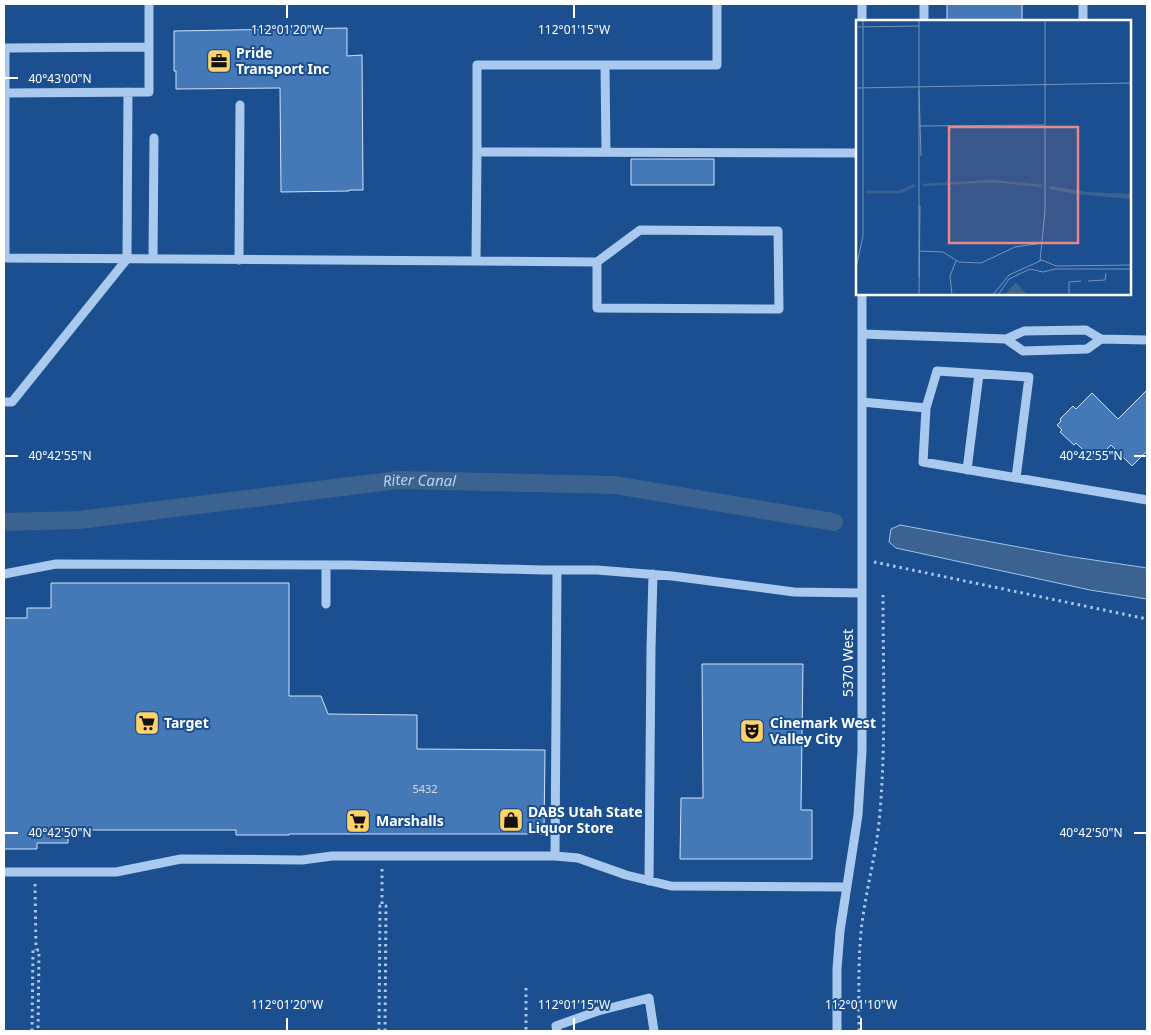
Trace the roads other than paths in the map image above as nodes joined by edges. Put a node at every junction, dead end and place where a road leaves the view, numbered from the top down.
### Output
1 (150, 4) edge
2 (717, 4) edge
3 (862, 4) edge
4 (924, 4) edge
5 (1084, 4) edge
6 (862, 20) edge
7 (924, 20) edge
8 (1083, 20) edge
9 (150, 47) junction
10 (605, 65) junction
11 (128, 92) junction
12 (4, 93) edge
13 (240, 105) dead end
14 (154, 138) dead end
15 (477, 152) junction
16 (606, 152) junction
17 (856, 153) edge
18 (4, 258) edge
19 (127, 259) junction
20 (153, 259) junction
21 (239, 260) junction
22 (476, 261) junction
23 (597, 262) junction
24 (862, 295) edge
25 (862, 334) junction
26 (1006, 339) junction
27 (1101, 339) junction
28 (1147, 340) edge
29 (980, 374) junction
30 (4, 402) edge
31 (862, 402) junction
32 (926, 408) junction
33 (968, 470) junction
34 (1016, 478) junction
35 (1147, 500) edge
36 (326, 565) junction
37 (557, 570) junction
38 (4, 574) edge
39 (654, 574) junction
40 (862, 593) junction
41 (326, 604) dead end
42 (556, 856) junction
43 (4, 872) edge
44 (649, 881) junction
45 (846, 887) junction
46 (557, 1031) edge
47 (654, 1031) edge
48 (837, 1031) edge

1 - 9 street
2 - 10 street
3 - 6 street
4 - 7 street
5 - 8 street
9 - 11 street
9 - 12 street
10 - 15 street
10 - 16 street
11 - 12 street
11 - 19 street
12 - 18 street
13 - 21 street
14 - 20 street
15 - 16 street
15 - 22 street
16 - 17 street
18 - 19 street
19 - 20 street
19 - 30 street
20 - 21 street
21 - 22 street
22 - 23 street
23 - 23 street
24 - 25 street, 5370 West
25 - 26 street
25 - 31 street, 5370 West
26 - 27 street
26 - 27 street
27 - 28 street
29 - 32 street
29 - 33 street
29 - 34 street
31 - 32 street
31 - 40 street, 5370 West
32 - 33 street
33 - 34 street
34 - 35 street
36 - 37 street
36 - 38 street
36 - 41 street
37 - 39 street
37 - 42 street
39 - 40 street
39 - 44 street
40 - 45 street, 5370 West
42 - 43 street
42 - 44 street
44 - 45 street
45 - 48 street, 5370 West
46 - 47 street

